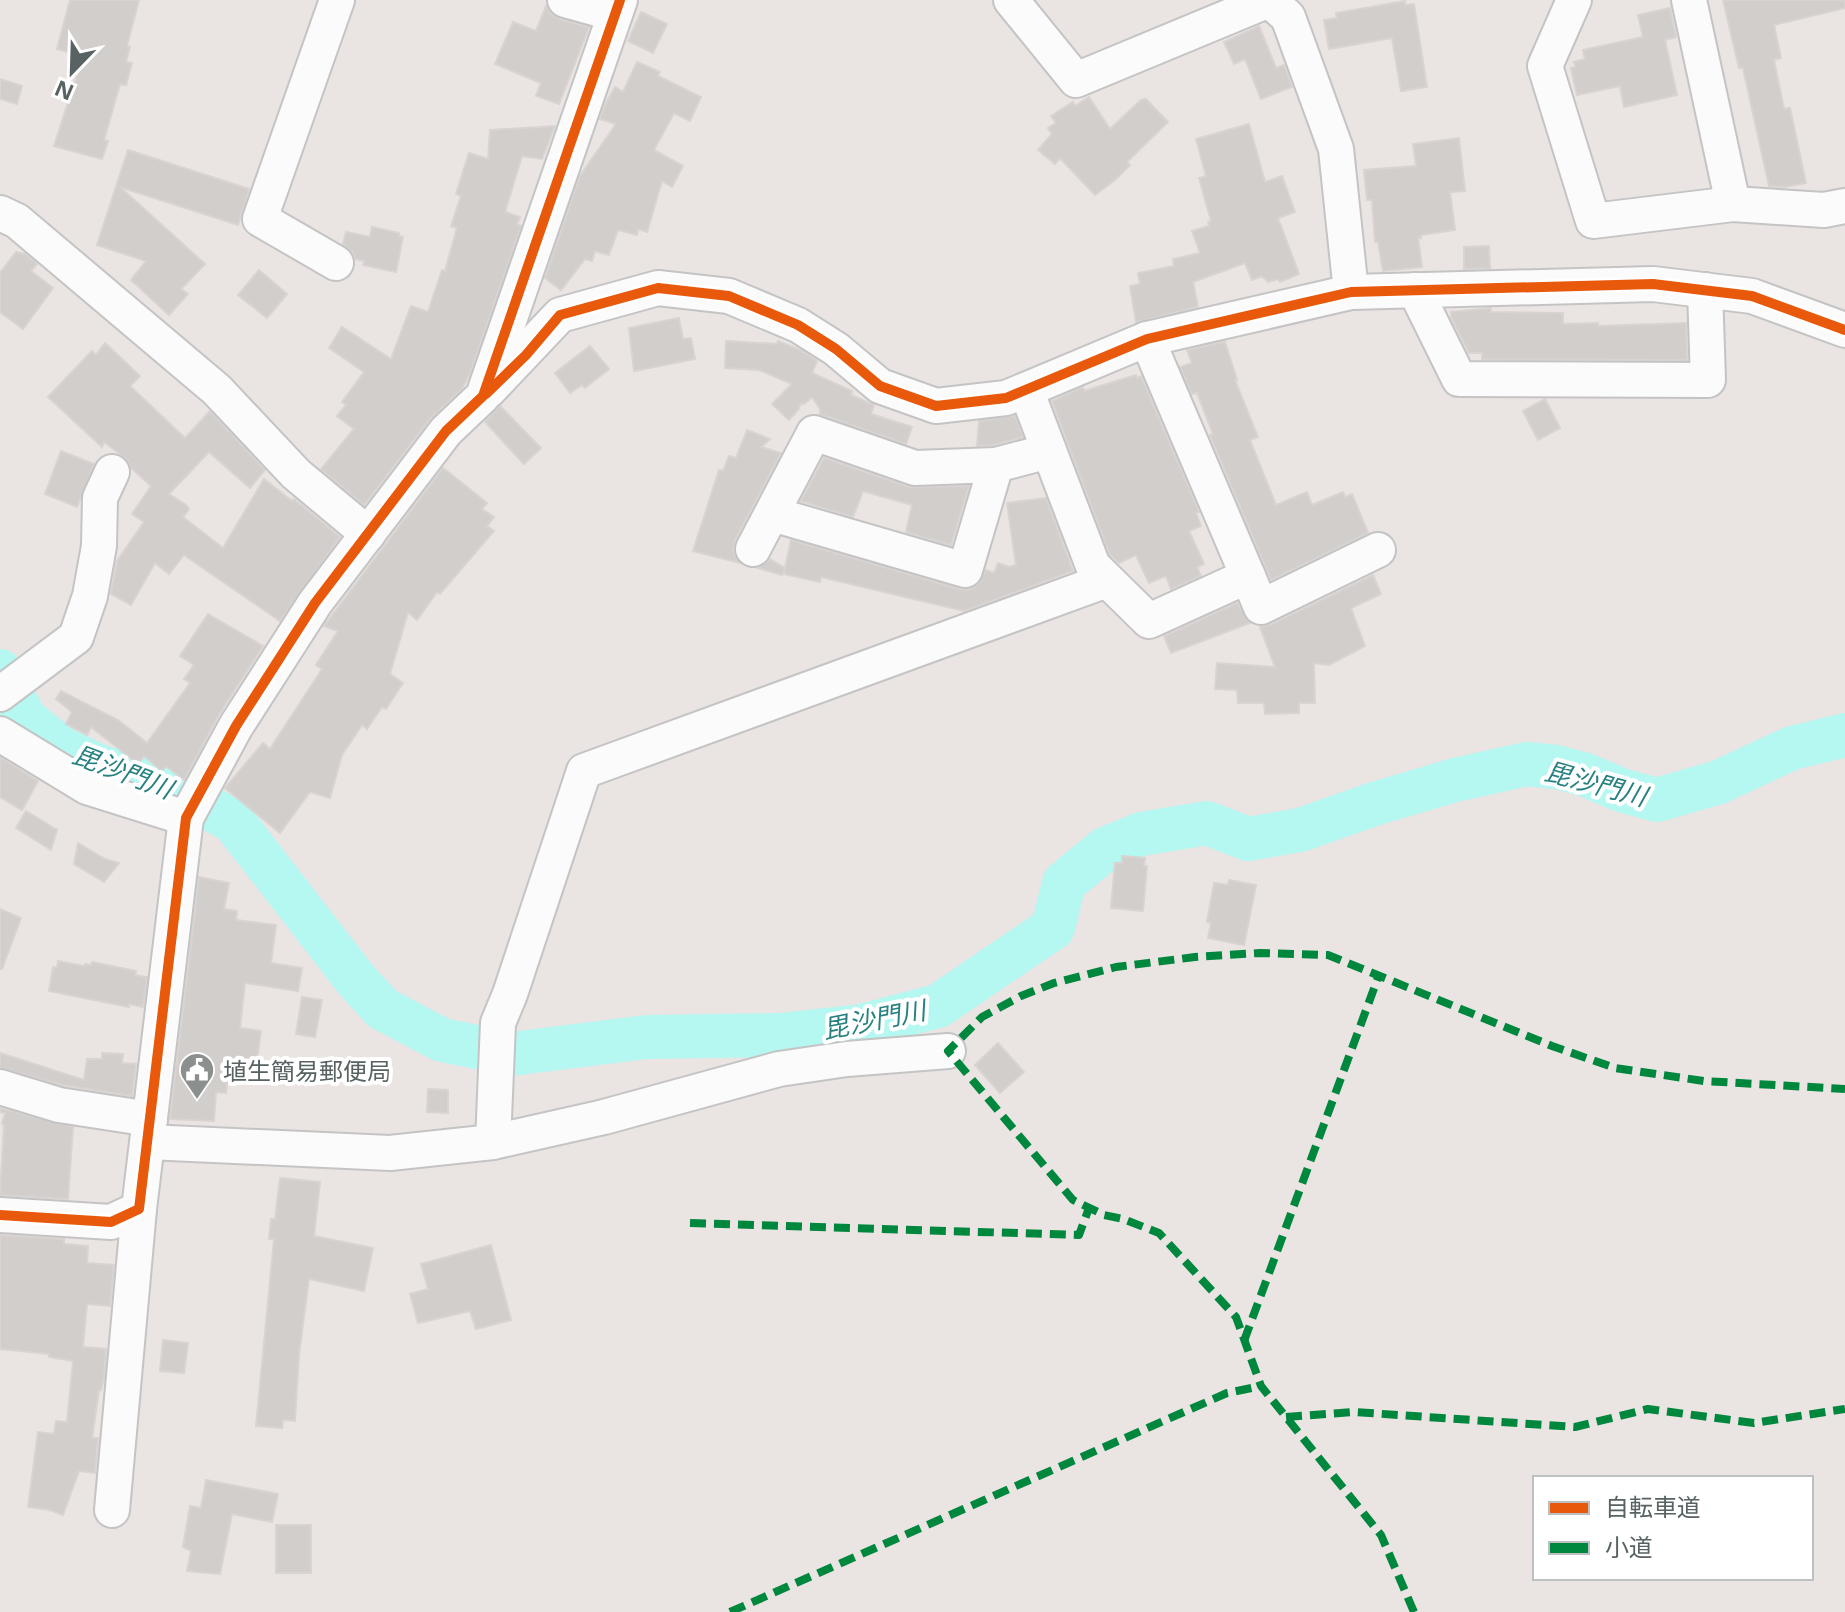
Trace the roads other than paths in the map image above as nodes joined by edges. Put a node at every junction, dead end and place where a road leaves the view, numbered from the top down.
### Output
1 (337, 0) edge
2 (565, 0) edge
3 (1011, 0) edge
4 (1574, 0) edge
5 (1689, 0) edge
6 (617, 7) edge
7 (1733, 204) junction
8 (1845, 206) edge
9 (0, 213) edge
10 (336, 263) dead end
11 (1415, 290) junction
12 (1705, 290) junction
13 (1351, 292) junction
14 (1845, 330) edge
15 (1147, 339) junction
16 (1026, 390) junction
17 (483, 396) junction
18 (1049, 451) junction
19 (996, 465) junction
20 (112, 472) dead end
21 (772, 514) junction
22 (368, 534) junction
23 (753, 549) dead end
24 (1378, 550) dead end
25 (1248, 576) junction
26 (1107, 580) junction
27 (0, 694) edge
28 (0, 734) edge
29 (186, 818) junction
30 (948, 1051) dead end
31 (0, 1087) edge
32 (149, 1131) junction
33 (493, 1142) junction
34 (139, 1209) junction
35 (0, 1215) edge
36 (112, 1510) dead end

1 - 10 street
2 - 6 street
3 - 13 street
4 - 7 street
5 - 7 street
6 - 17 street
7 - 8 street
9 - 22 street
11 - 12 street
11 - 12 street
11 - 13 street
12 - 14 street
13 - 15 street
15 - 16 street
15 - 25 street
16 - 17 street
16 - 18 street
17 - 22 street
18 - 19 street
18 - 26 street
19 - 21 street
19 - 21 street
20 - 27 street
21 - 23 street
22 - 29 street
24 - 25 street
25 - 26 street
26 - 33 street
28 - 29 street
29 - 32 street
30 - 33 street
31 - 32 street
32 - 33 street
32 - 34 street
34 - 35 street
34 - 36 street

